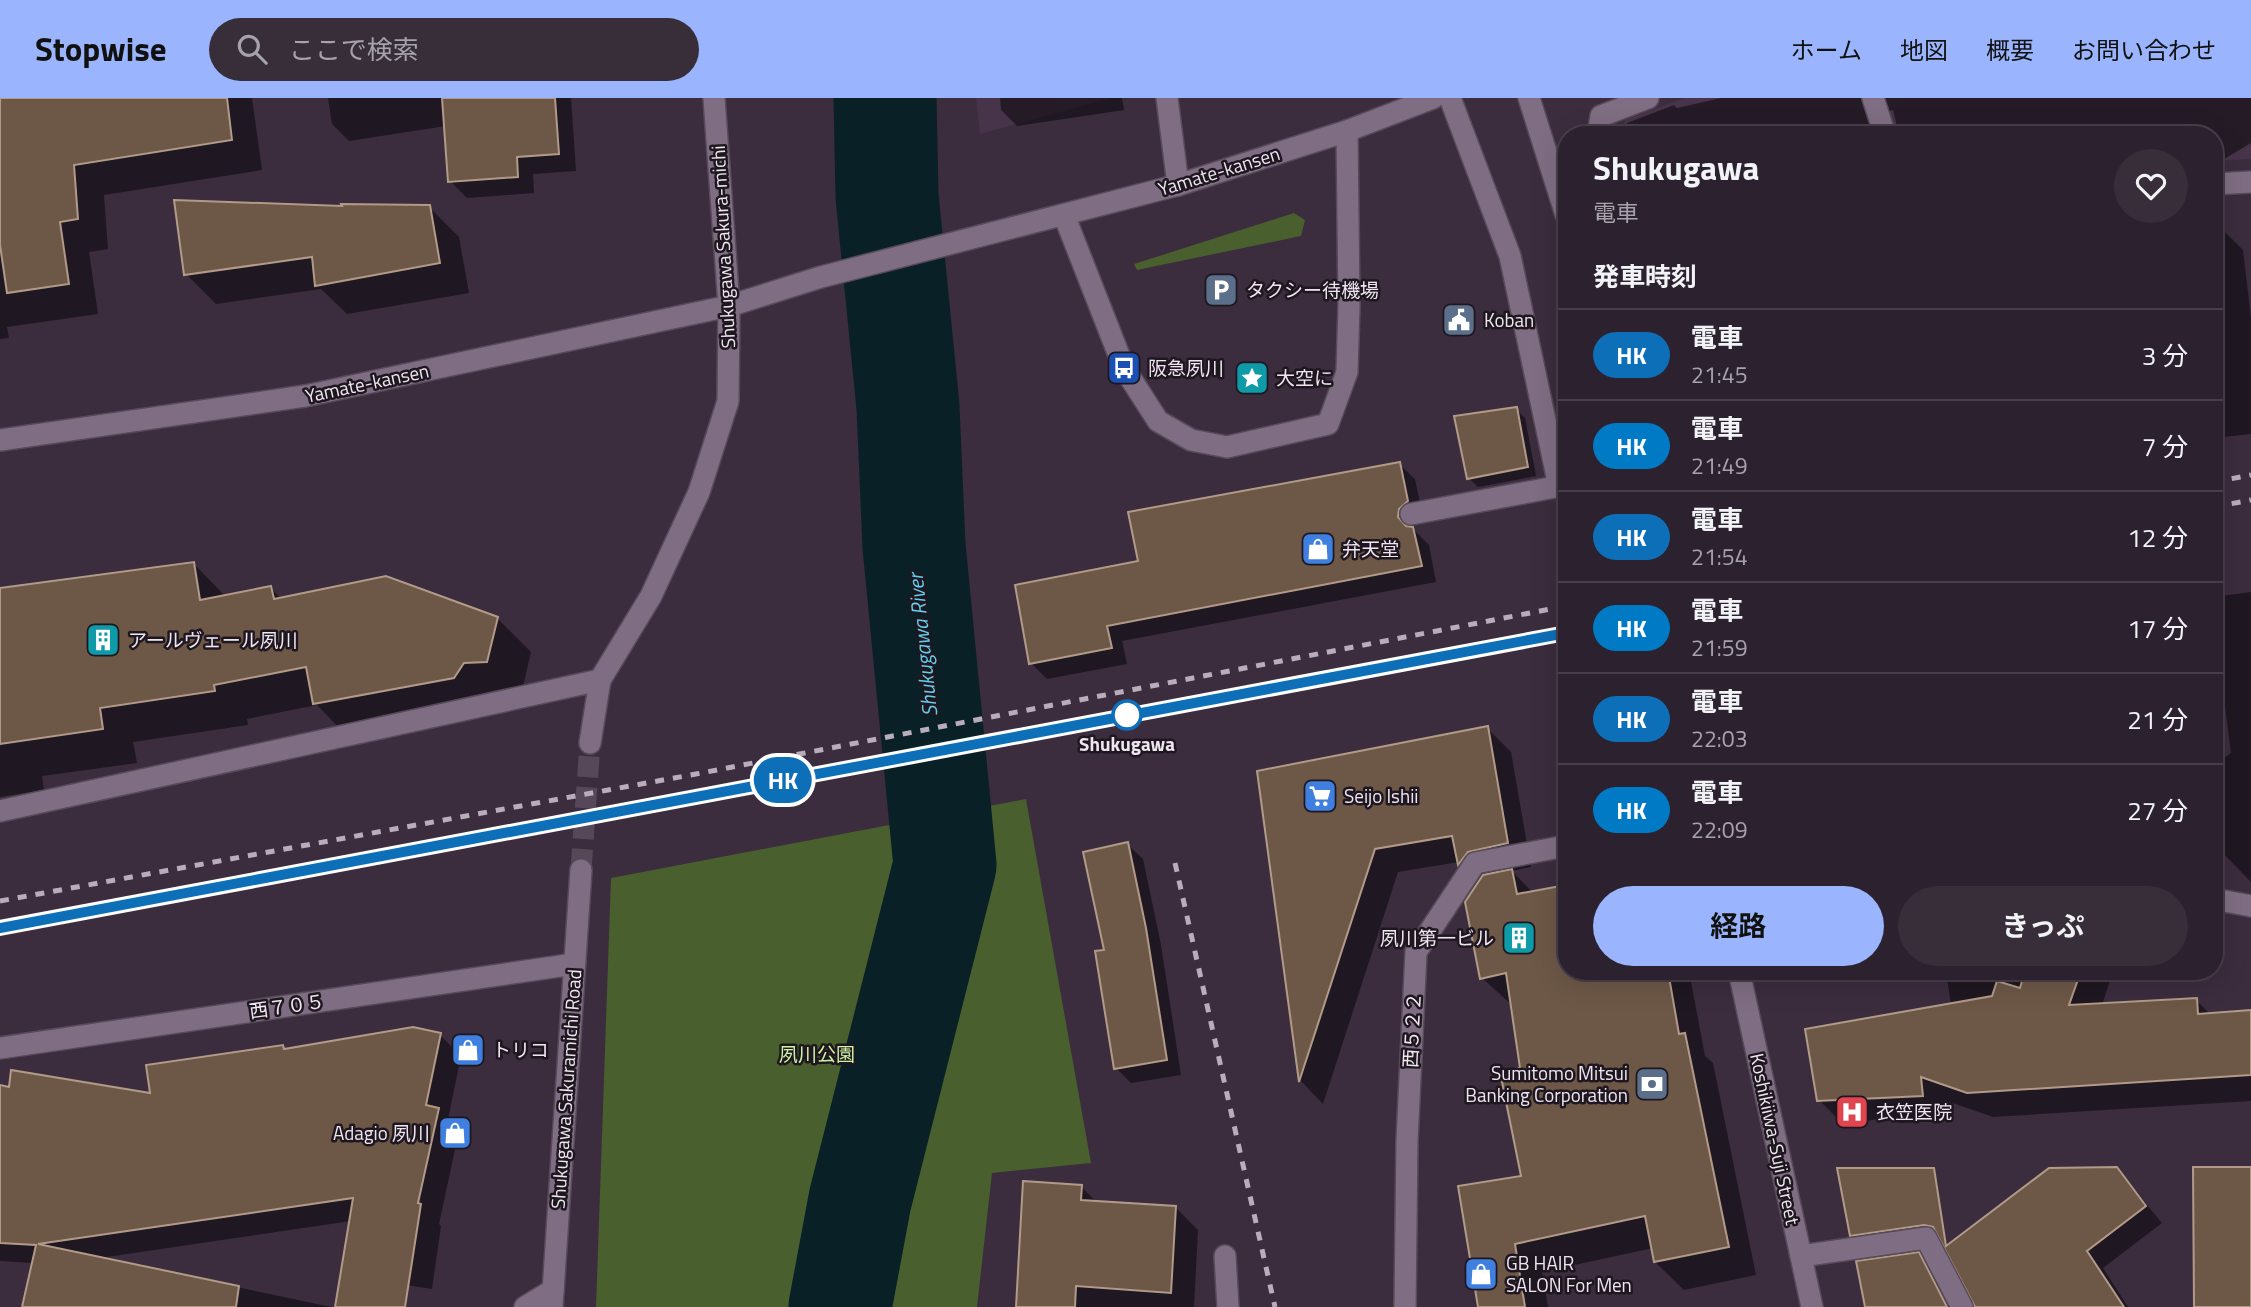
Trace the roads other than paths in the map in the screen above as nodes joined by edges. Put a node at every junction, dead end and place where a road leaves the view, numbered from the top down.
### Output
1 (714, 98) edge
2 (1167, 98) edge
3 (1433, 98) edge
4 (1450, 98) edge
5 (1529, 98) edge
6 (1648, 98) edge
7 (1872, 98) edge
8 (1599, 126) edge
9 (1882, 126) edge
10 (1347, 131) junction
11 (2251, 182) edge
12 (2223, 184) edge
13 (1178, 185) junction
14 (1558, 190) edge
15 (1064, 215) junction
16 (729, 306) junction
17 (0, 440) edge
18 (1558, 467) edge
19 (1558, 486) edge
20 (1411, 514) dead end
21 (600, 680) junction
22 (590, 743) tunnel mouth
23 (0, 811) edge
24 (1558, 847) edge
25 (581, 870) tunnel mouth
26 (2223, 901) edge
27 (2251, 906) edge
28 (574, 964) junction
29 (1741, 980) edge
30 (0, 1048) edge
31 (1225, 1256) dead end
32 (1801, 1256) junction
33 (552, 1299) edge
34 (525, 1307) edge
35 (1228, 1307) edge
36 (1405, 1307) edge
37 (1812, 1307) edge
38 (1962, 1307) edge

1 - 16 street, Shukugawa Sakura-michi
2 - 13 street
3 - 10 street, Yamate-kansen
4 - 18 street
5 - 14 street
6 - 8 street
7 - 9 street
10 - 13 street, Yamate-kansen
10 - 15 street
11 - 12 street
13 - 15 street, Yamate-kansen
15 - 16 street, Yamate-kansen
16 - 17 street, Yamate-kansen
16 - 21 street, Shukugawa Sakura-michi
19 - 20 street
21 - 22 street, Shukugawa Sakura-michi
21 - 23 street
24 - 36 street, 西５２２
25 - 28 street, Shukugawa Sakuramichi Road
26 - 27 street
28 - 30 street, 西７０５
28 - 33 street, Shukugawa Sakuramichi Road
29 - 32 street, Koshikiiwa-Suji Street
31 - 35 street
32 - 37 street, Koshikiiwa-Suji Street
32 - 38 street
33 - 34 street

